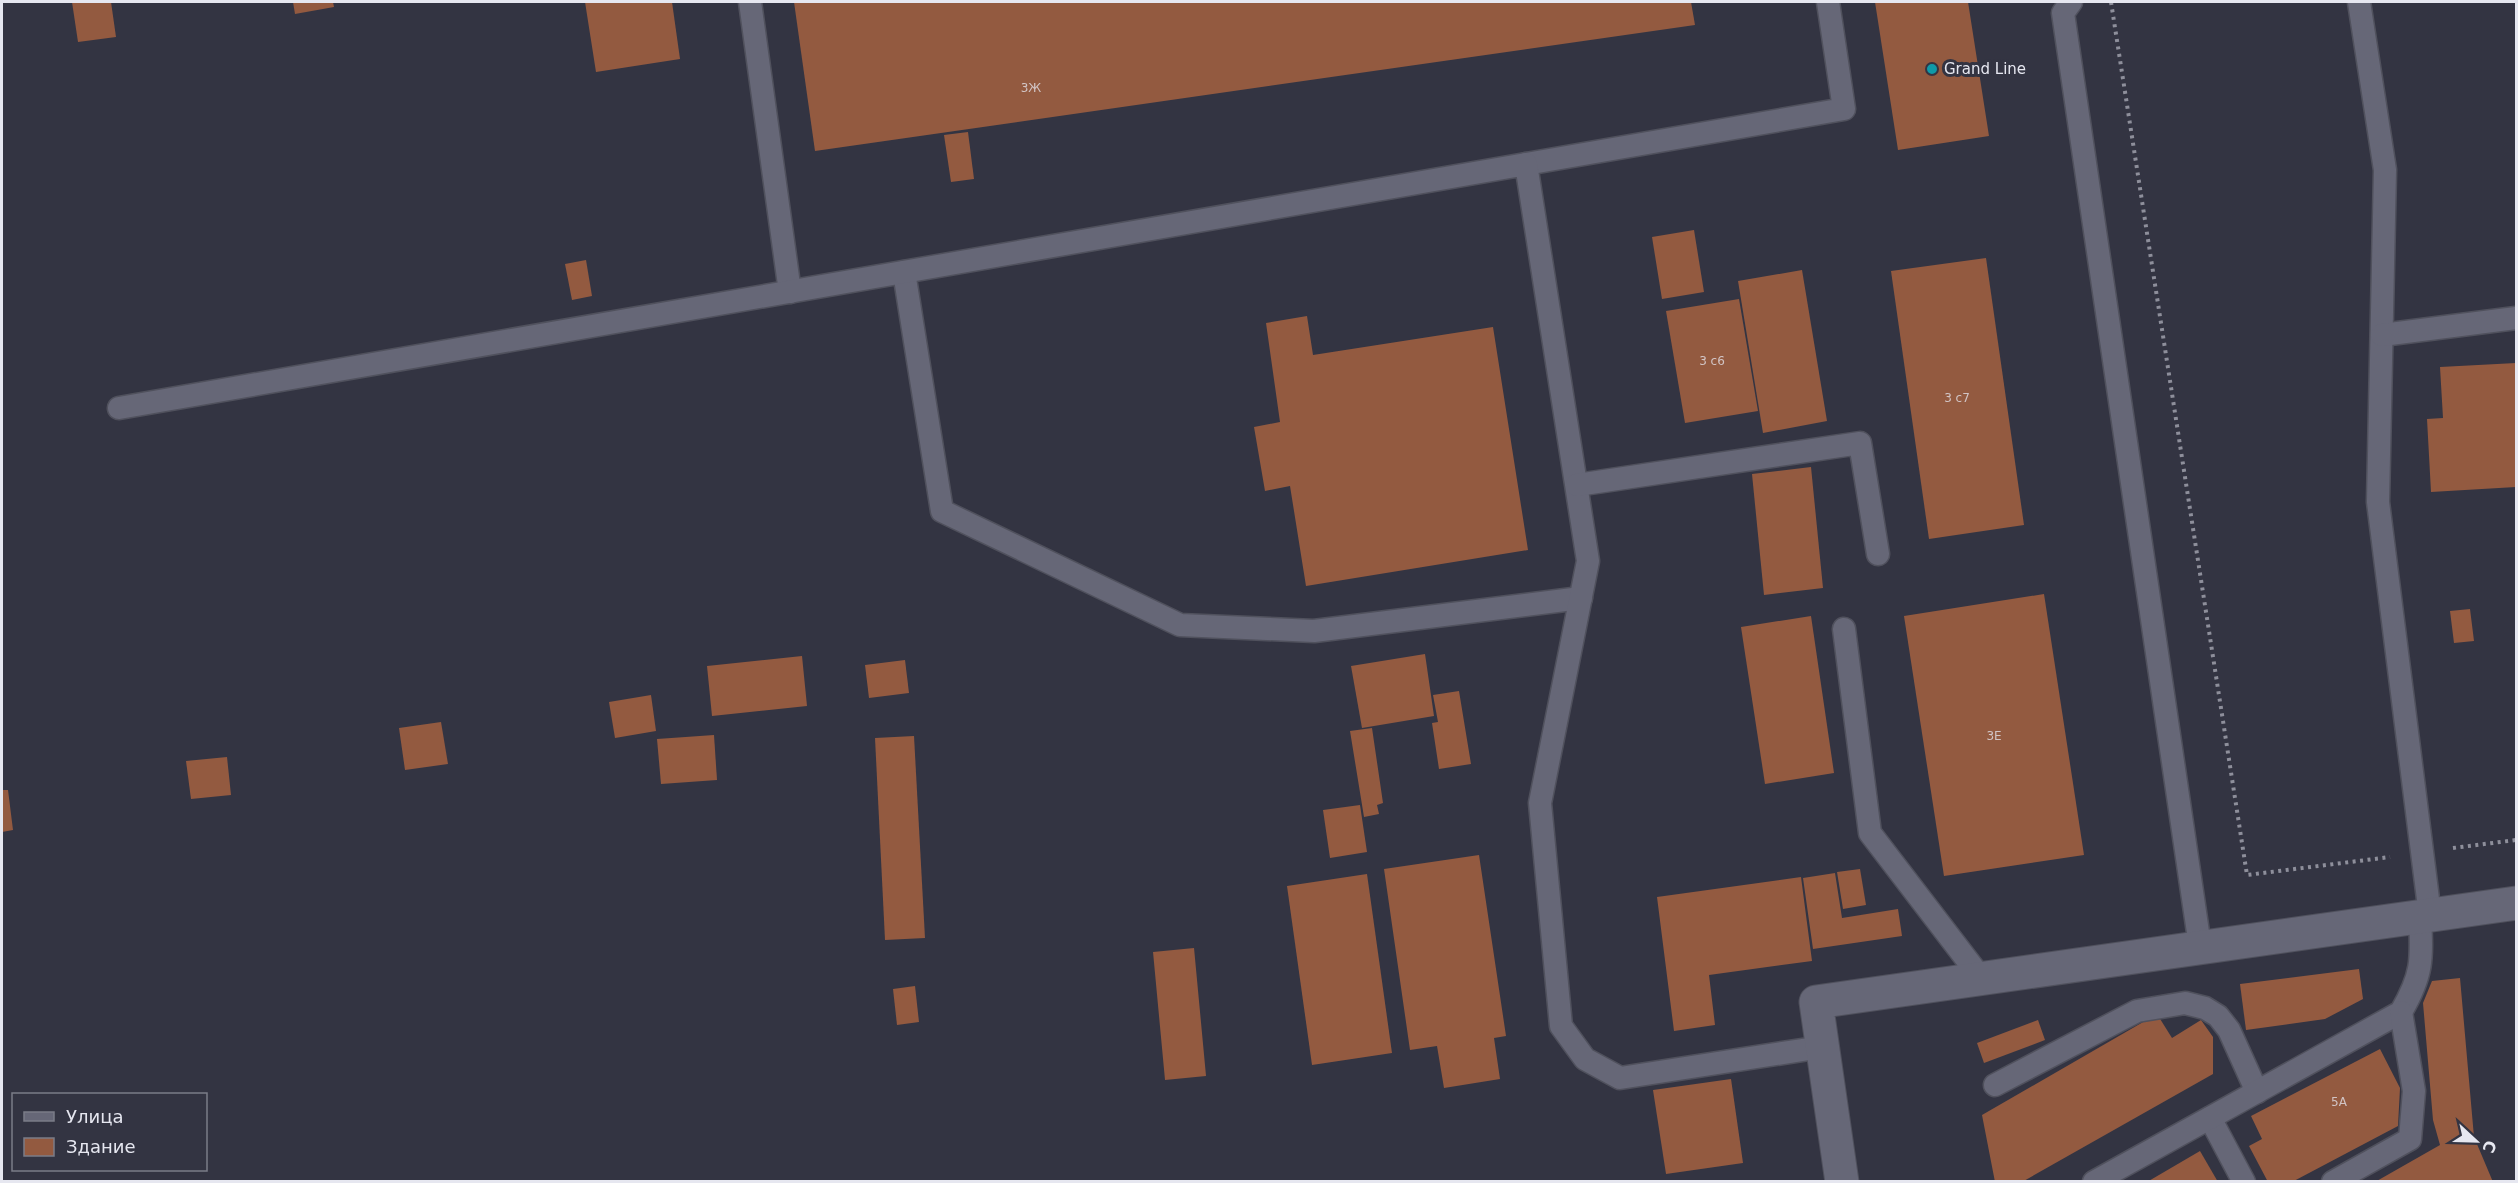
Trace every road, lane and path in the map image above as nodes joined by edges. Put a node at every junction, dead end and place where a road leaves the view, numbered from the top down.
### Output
1 (750, 2) edge
2 (1828, 2) edge
3 (2071, 2) edge
4 (2111, 2) edge
5 (2359, 2) edge
6 (1526, 164) junction
7 (904, 272) junction
8 (790, 292) junction
9 (2517, 318) edge
10 (2382, 335) junction
11 (119, 408) dead end
12 (1577, 485) junction
13 (1878, 554) dead end
14 (1581, 598) junction
15 (1844, 628) dead end
16 (2517, 840) edge
17 (2423, 852) junction
18 (2517, 903) edge
19 (2425, 915) junction
20 (2200, 946) junction
21 (1981, 978) junction
22 (2401, 1012) junction
23 (1822, 1047) junction
24 (1995, 1085) dead end
25 (2257, 1092) junction
26 (2210, 1118) junction
27 (1842, 1182) edge
28 (2094, 1182) edge
29 (2244, 1182) edge
30 (2333, 1182) edge

1 - 8 lane
2 - 6 lane
3 - 20 lane
4 - 17 path
5 - 10 lane
6 - 7 lane
6 - 12 lane
7 - 8 lane
7 - 14 lane
8 - 11 lane
9 - 10 lane
10 - 17 lane
12 - 13 lane
12 - 14 lane
14 - 23 lane
15 - 21 lane
16 - 17 path
17 - 19 lane
18 - 19 street
19 - 20 street
19 - 22 lane
20 - 21 street
21 - 23 street
22 - 25 lane
22 - 30 lane
23 - 27 street
24 - 25 lane
25 - 26 lane
26 - 28 lane
26 - 29 lane

